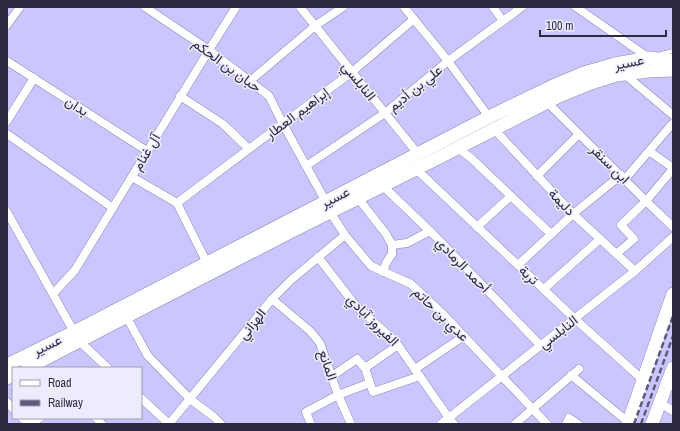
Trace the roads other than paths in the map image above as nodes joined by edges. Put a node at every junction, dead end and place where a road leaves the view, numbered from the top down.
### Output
1 (20, 7) edge
2 (145, 7) edge
3 (162, 7) edge
4 (236, 7) edge
5 (300, 7) edge
6 (343, 7) edge
7 (404, 7) edge
8 (493, 7) edge
9 (522, 7) edge
10 (576, 7) edge
11 (157, 15) junction
12 (414, 19) junction
13 (502, 21) junction
14 (7, 25) edge
15 (315, 26) junction
16 (209, 50) junction
17 (673, 51) edge
18 (649, 58) junction
19 (7, 61) edge
20 (448, 61) junction
21 (673, 61) edge
22 (673, 70) edge
23 (352, 72) junction
24 (623, 73) junction
25 (34, 78) junction
26 (250, 81) junction
27 (180, 96) junction
28 (547, 102) junction
29 (385, 113) junction
30 (673, 115) edge
31 (7, 121) edge
32 (491, 123) junction
33 (673, 123) edge
34 (283, 124) junction
35 (7, 134) edge
36 (579, 134) junction
37 (458, 148) junction
38 (249, 149) junction
39 (148, 151) junction
40 (649, 151) junction
41 (418, 154) junction
42 (306, 166) junction
43 (673, 168) edge
44 (416, 170) junction
45 (537, 176) junction
46 (132, 177) junction
47 (623, 177) junction
48 (383, 186) junction
49 (511, 196) junction
50 (358, 198) junction
51 (646, 201) junction
52 (177, 203) junction
53 (328, 207) junction
54 (113, 208) junction
55 (7, 212) edge
56 (573, 214) junction
57 (477, 227) junction
58 (673, 227) edge
59 (430, 231) junction
60 (551, 234) junction
61 (345, 235) junction
62 (673, 237) edge
63 (600, 239) junction
64 (392, 245) junction
65 (616, 254) junction
66 (318, 257) junction
67 (207, 263) junction
68 (518, 265) junction
69 (635, 271) junction
70 (383, 272) junction
71 (544, 289) junction
72 (53, 294) junction
73 (673, 294) edge
74 (272, 299) junction
75 (126, 316) junction
76 (575, 319) junction
77 (464, 336) junction
78 (76, 337) junction
79 (398, 345) junction
80 (541, 346) junction
81 (45, 364) edge
82 (7, 365) edge
83 (32, 367) edge
84 (107, 367) edge
85 (365, 368) junction
86 (673, 368) edge
87 (579, 369) dead end
88 (418, 373) junction
89 (571, 375) junction
90 (332, 376) junction
91 (502, 376) junction
92 (643, 380) junction
93 (370, 383) junction
94 (338, 395) junction
95 (142, 399) edge
96 (190, 399) junction
97 (669, 408) edge
98 (533, 409) junction
99 (214, 417) junction
100 (38, 419) edge
101 (451, 421) edge
102 (628, 423) edge
103 (28, 424) edge
104 (169, 424) edge
105 (221, 424) edge
106 (224, 424) edge
107 (311, 424) edge
108 (351, 424) edge
109 (442, 424) edge
110 (515, 424) edge
111 (547, 424) edge
112 (566, 424) edge
113 (578, 424) edge
114 (652, 424) edge

1 - 14 street
2 - 11 street, حبان بن الحكم
3 - 11 street
4 - 16 street, آل غنام
5 - 15 street, النابلسي
6 - 15 street
7 - 12 street, دليمة
8 - 13 street
9 - 13 street, علي بن أديم
10 - 18 street
11 - 16 street, حبان بن الحكم
12 - 20 street, دليمة
12 - 23 street, إبراهيم العطار
13 - 20 street, علي بن أديم
15 - 23 street, النابلسي
15 - 26 street
16 - 26 street, حبان بن الحكم
16 - 27 street, آل غنام
17 - 18 lane
18 - 21 main road, عسير
18 - 32 main road, عسير
19 - 25 street, بدان
20 - 29 street, علي بن أديم
20 - 32 street, دليمة
22 - 24 main road, عسير
23 - 29 street, النابلسي
23 - 34 street, إبراهيم العطار
24 - 28 main road, عسير
24 - 30 street
25 - 31 street
25 - 39 street, بدان
26 - 34 street, حبان بن الحكم
27 - 38 street
27 - 39 street, آل غنام
28 - 32 main road, عسير
28 - 36 street, ابن سنقر
29 - 41 street, النابلسي
29 - 42 street, علي بن أديم
32 - 37 main road, عسير
32 - 41 main road, عسير
32 - 45 street, دليمة
33 - 40 street
34 - 38 street, إبراهيم العطار
34 - 42 street, حبان بن الحكم
35 - 54 street
36 - 45 street
36 - 47 street, ابن سنقر
37 - 44 main road, عسير
37 - 49 street
38 - 52 street, إبراهيم العطار
39 - 46 street, آل غنام
40 - 43 street
40 - 47 street
41 - 53 main road, عسير
42 - 53 street, حبان بن الحكم
43 - 51 street
44 - 48 main road, عسير
44 - 57 street, تربة
45 - 56 street, دليمة
46 - 52 street
46 - 54 street, آل غنام
47 - 51 street, ابن سنقر
47 - 56 street
48 - 50 main road, عسير
48 - 59 street, أحمد الرمادي
49 - 57 street
49 - 60 street
50 - 53 main road, عسير
50 - 64 street
51 - 58 street, ابن سنقر
51 - 65 street
52 - 67 street
53 - 61 street, عدي بن حاتم
53 - 67 main road, عسير
53 - 75 main road, عسير
54 - 72 street, آل غنام
55 - 72 street
56 - 60 street
56 - 63 street, دليمة
57 - 68 street, تربة
59 - 64 street
59 - 80 street, أحمد الرمادي
60 - 68 street
61 - 66 street, الهزاني
61 - 70 street, عدي بن حاتم
62 - 69 street, النابلسي
63 - 65 street, دليمة
63 - 71 street
64 - 70 street
65 - 69 street, دليمة
66 - 74 street, الهزاني
66 - 79 street, الفيروز آبادي
67 - 78 main road, عسير
68 - 71 street, تربة
69 - 76 street, النابلسي
70 - 77 street, عدي بن حاتم
71 - 76 street, تربة
72 - 78 street
73 - 92 main road
74 - 90 street, المانع
74 - 96 street, الهزاني
75 - 78 main road, عسير
75 - 96 street
76 - 80 street, النابلسي
76 - 92 street, تربة
77 - 88 street
77 - 91 street, عدي بن حاتم
78 - 81 main road, عسير
78 - 82 main road, عسير
78 - 84 street
79 - 85 street
79 - 88 street, الفيروز آبادي
80 - 91 street, النابلسي
81 - 83 main road, عسير
85 - 90 street
85 - 93 street
86 - 97 main road
87 - 89 street
88 - 93 street
88 - 101 street, الفيروز آبادي
89 - 98 street
89 - 102 street
90 - 94 street, المانع
91 - 98 street, عدي بن حاتم
91 - 101 street, النابلسي
92 - 102 main road
93 - 94 street
94 - 107 street
94 - 108 street, المانع
95 - 104 street
96 - 99 street
96 - 104 street, الهزاني
97 - 114 main road
98 - 110 street
98 - 111 street, عدي بن حاتم
99 - 105 street
99 - 106 street
100 - 103 street
101 - 109 street, النابلسي
112 - 113 street

